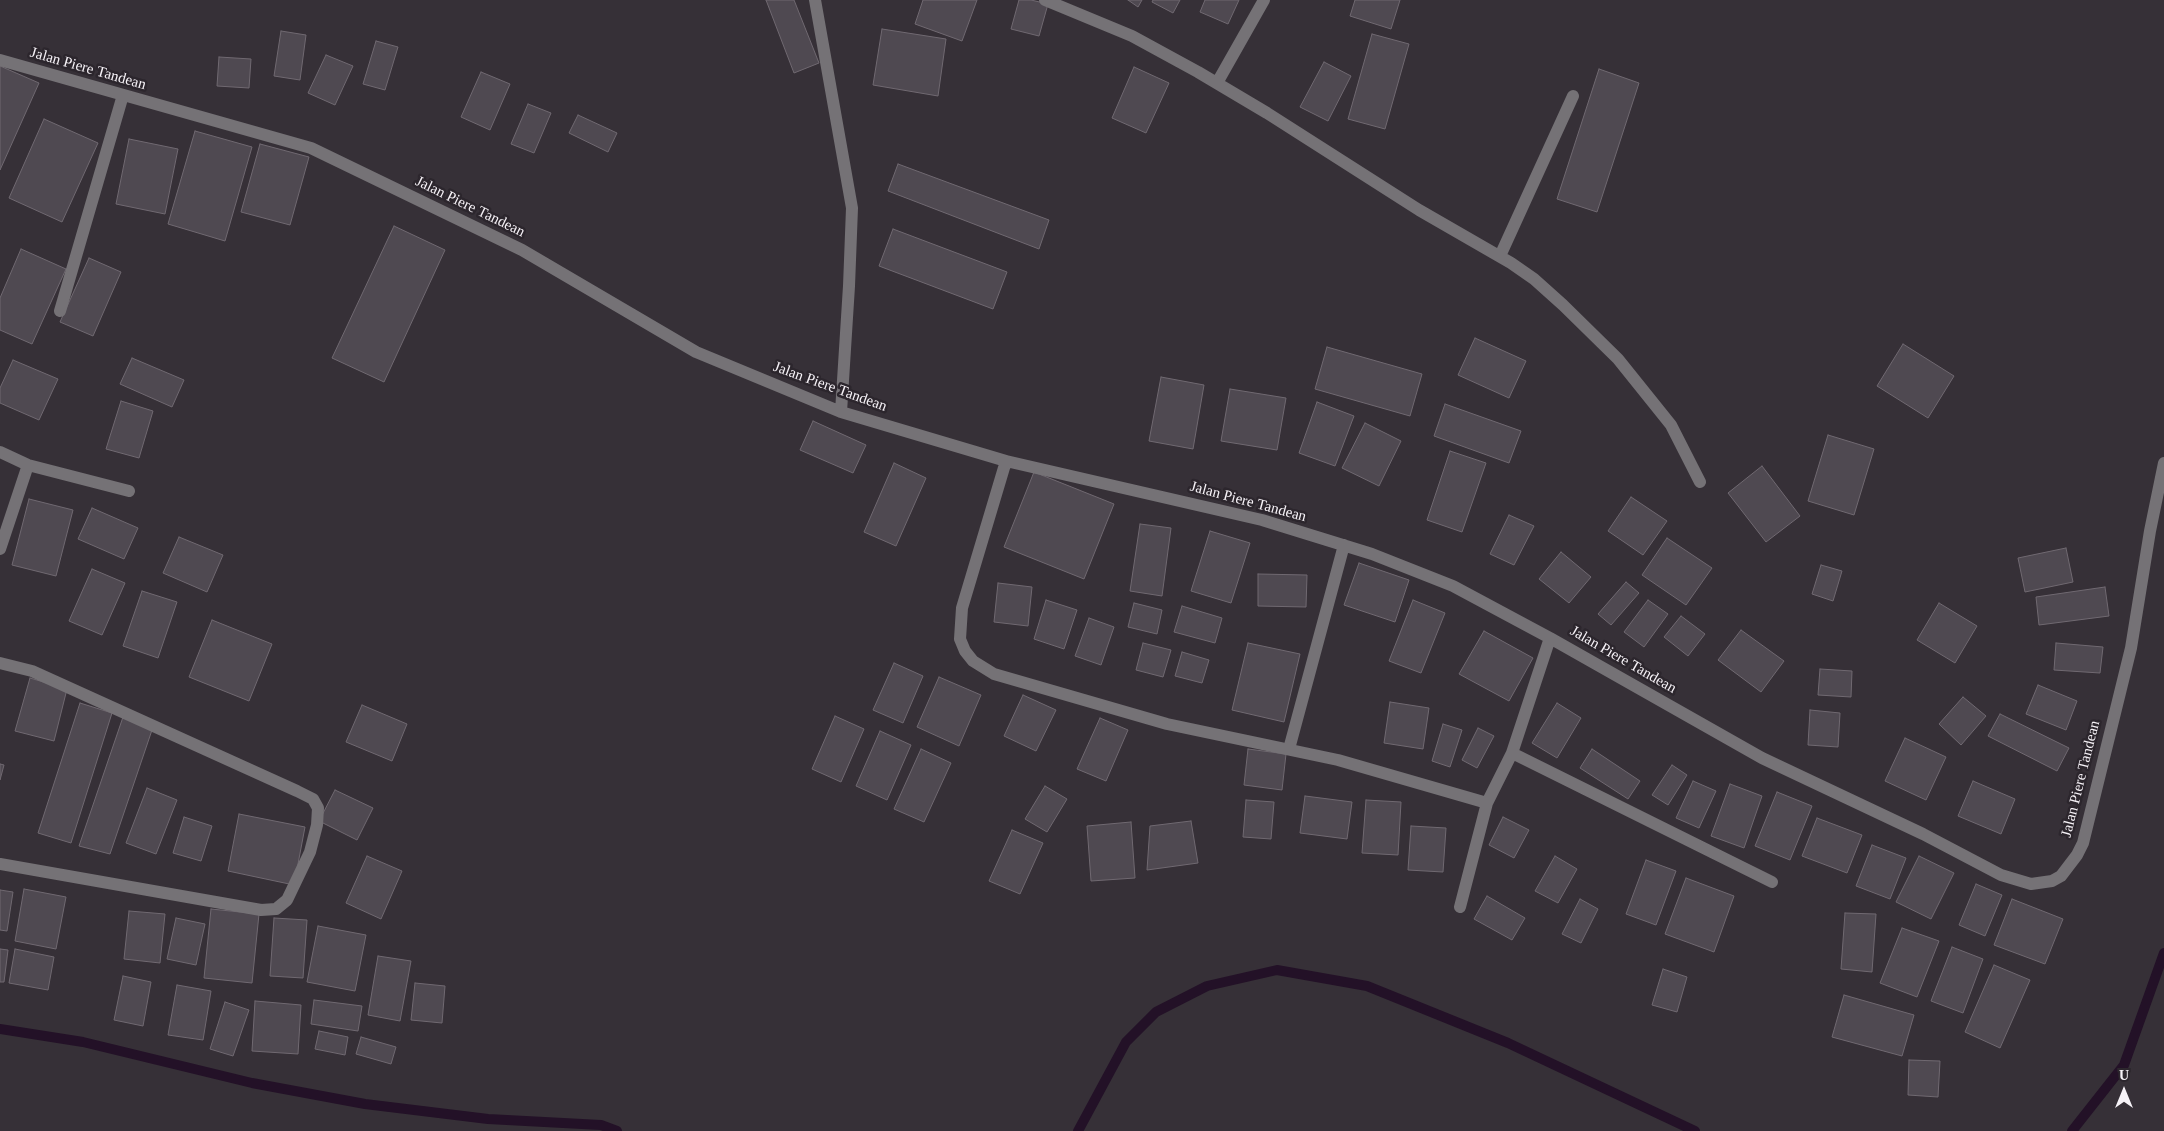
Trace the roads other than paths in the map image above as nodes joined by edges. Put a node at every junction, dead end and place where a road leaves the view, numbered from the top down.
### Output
1 (815, 0) edge
2 (1045, 0) edge
3 (1264, 0) edge
4 (0, 60) edge
5 (1217, 83) junction
6 (123, 95) junction
7 (1572, 96) dead end
8 (1500, 256) junction
9 (60, 311) dead end
10 (841, 412) junction
11 (0, 452) edge
12 (1006, 461) junction
13 (2164, 463) edge
14 (28, 464) junction
15 (1700, 482) dead end
16 (129, 491) dead end
17 (1344, 545) junction
18 (0, 549) edge
19 (1550, 638) junction
20 (0, 663) edge
21 (1289, 750) junction
22 (1512, 753) junction
23 (1488, 804) junction
24 (0, 864) edge
25 (1772, 882) dead end
26 (1460, 906) dead end

1 - 10 street
2 - 5 street
3 - 5 street
4 - 6 street, Jalan Piere Tandean
5 - 8 street
6 - 9 street
6 - 10 street, Jalan Piere Tandean
7 - 8 street
8 - 15 street
10 - 12 street, Jalan Piere Tandean
11 - 14 street
12 - 17 street, Jalan Piere Tandean
12 - 21 street
13 - 19 street, Jalan Piere Tandean
14 - 16 street
14 - 18 street
17 - 19 street, Jalan Piere Tandean
17 - 21 street
19 - 22 street
20 - 24 street
21 - 23 street
22 - 23 street
22 - 25 street
23 - 26 street

